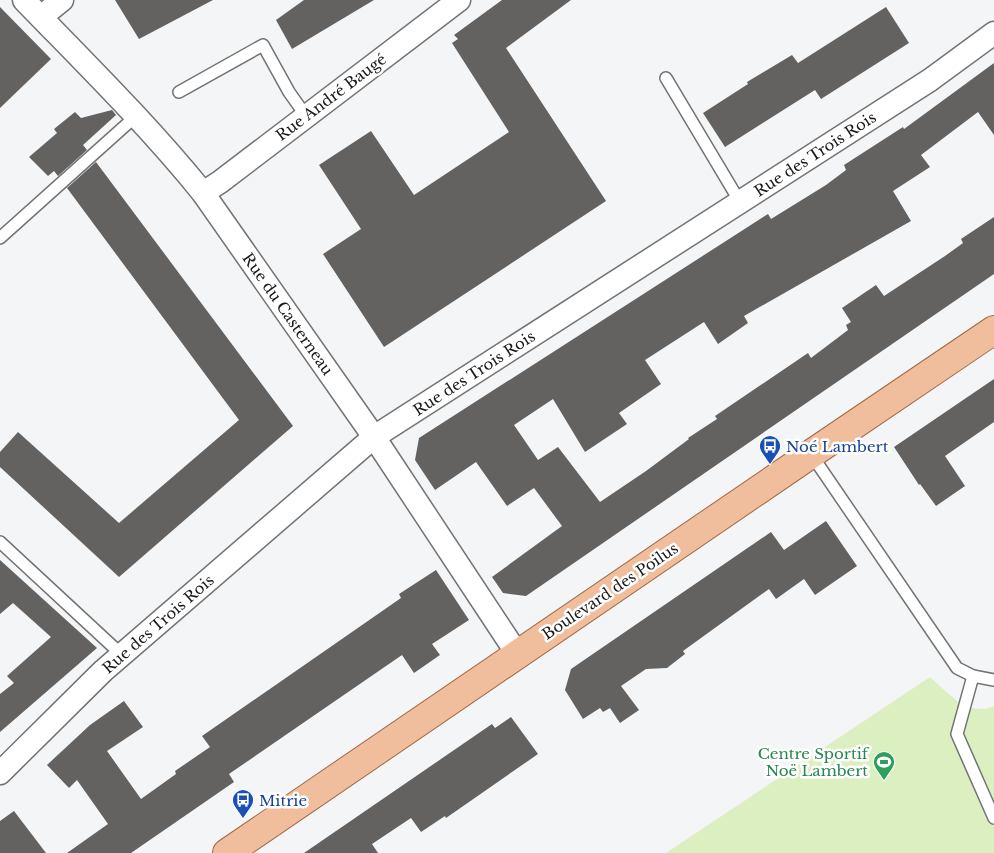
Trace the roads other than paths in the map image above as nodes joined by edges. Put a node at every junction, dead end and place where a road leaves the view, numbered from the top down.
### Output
1 (24, 0) edge
2 (62, 0) edge
3 (459, 0) edge
4 (41, 17) junction
5 (994, 33) edge
6 (666, 78) dead end
7 (180, 92) dead end
8 (136, 116) junction
9 (306, 116) junction
10 (203, 193) junction
11 (740, 202) junction
12 (0, 238) edge
13 (994, 330) edge
14 (374, 437) junction
15 (810, 454) junction
16 (0, 542) edge
17 (518, 654) junction
18 (122, 655) junction
19 (973, 676) junction
20 (994, 680) edge
21 (0, 773) edge
22 (994, 818) edge
23 (227, 853) edge

1 - 4 street, Rue du Casterneau
2 - 4 street
3 - 9 street, Rue André Baugé
4 - 8 street, Rue du Casterneau
5 - 11 street, Rue des Trois Rois
6 - 11 lane
7 - 9 lane
8 - 10 street, Rue du Casterneau
8 - 12 lane
9 - 10 street, Rue André Baugé
10 - 14 street, Rue du Casterneau
11 - 14 street, Rue des Trois Rois
13 - 15 main road, Boulevard des Poilus
14 - 17 street, Rue du Casterneau
14 - 18 street, Rue des Trois Rois
15 - 17 main road, Boulevard des Poilus
15 - 19 lane
16 - 18 lane
17 - 23 main road, Boulevard des Poilus
18 - 21 street, Rue des Trois Rois
19 - 20 lane
19 - 22 lane

